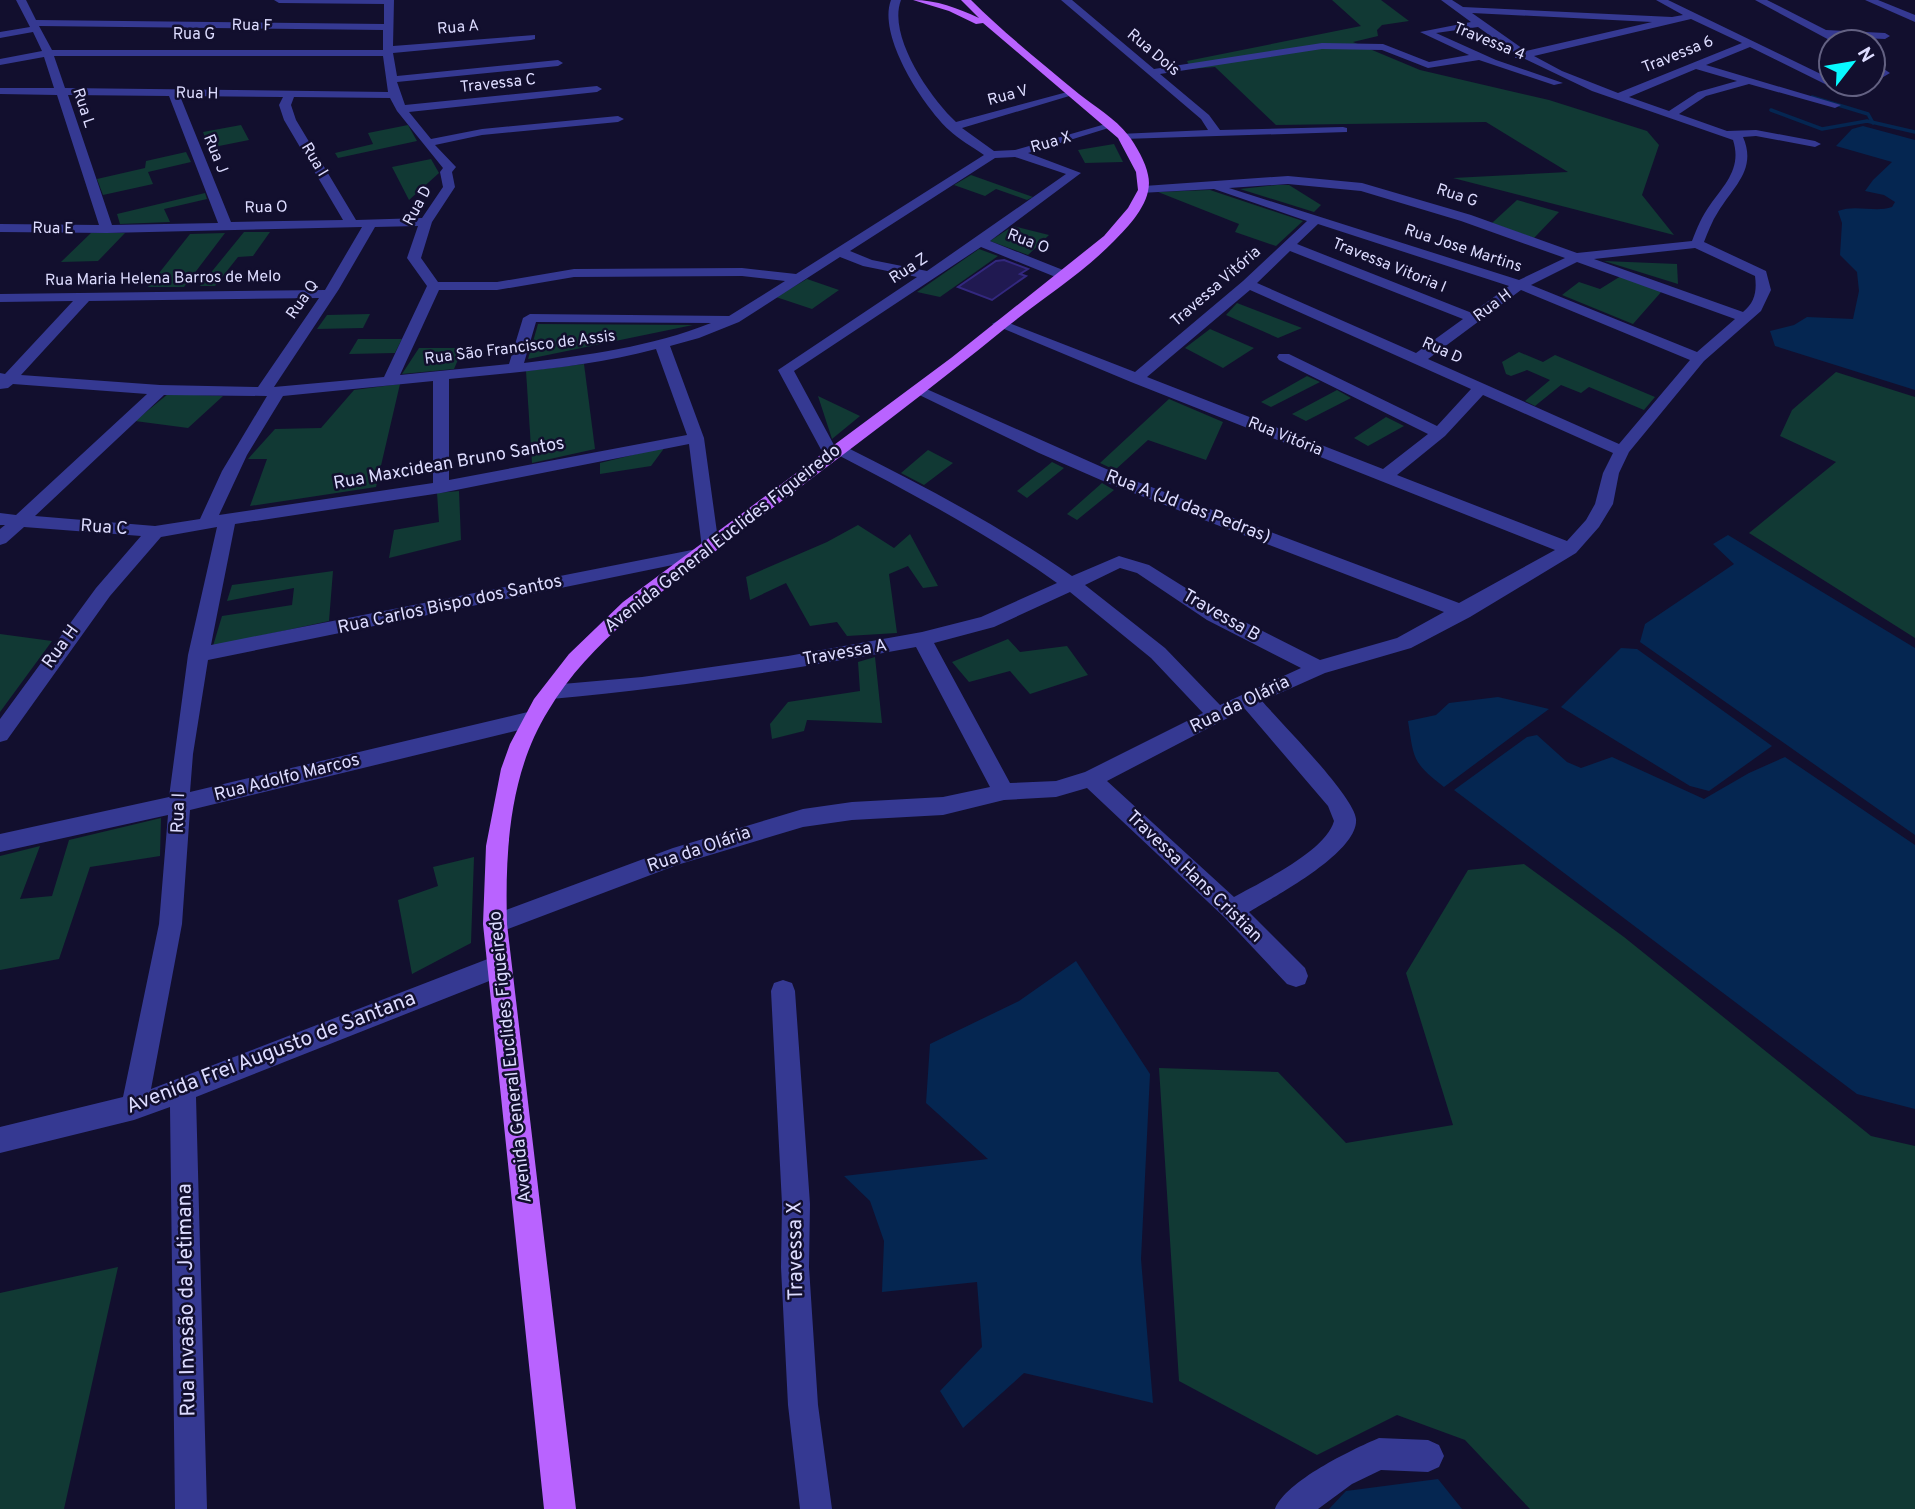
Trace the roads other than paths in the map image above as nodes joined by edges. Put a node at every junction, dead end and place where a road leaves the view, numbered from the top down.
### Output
1 (279, 0) edge
2 (896, 0) edge
3 (918, 0) edge
4 (966, 0) edge
5 (1066, 0) edge
6 (1446, 0) edge
7 (1661, 0) edge
8 (1760, 0) edge
9 (1870, 0) edge
10 (16, 1) edge
11 (389, 1) edge
12 (977, 4) edge
13 (1563, 6) dead end
14 (1459, 10) junction
15 (1690, 16) junction
16 (1580, 17) junction
17 (1671, 20) junction
18 (1912, 20) edge
19 (1479, 23) junction
20 (34, 26) junction
21 (388, 27) junction
22 (1818, 28) edge
23 (999, 33) junction
24 (1897, 34) dead end
25 (0, 35) edge
26 (1887, 36) edge
27 (531, 37) dead end
28 (1749, 44) junction
29 (48, 52) junction
30 (388, 52) junction
31 (1525, 55) junction
32 (1479, 57) junction
33 (0, 62) edge
34 (1492, 62) junction
35 (558, 63) dead end
36 (1694, 65) junction
37 (1153, 72) junction
38 (1817, 77) edge
39 (394, 79) junction
40 (1748, 80) junction
41 (597, 89) dead end
42 (1596, 89) junction
43 (0, 91) edge
44 (61, 91) junction
45 (174, 94) junction
46 (1071, 94) junction
47 (290, 95) junction
48 (394, 95) junction
49 (1618, 97) junction
50 (1835, 105) dead end
51 (1643, 106) junction
52 (401, 109) junction
53 (1623, 115) dead end
54 (1670, 115) junction
55 (618, 119) dead end
56 (952, 127) junction
57 (1343, 130) dead end
58 (1116, 131) junction
59 (1216, 134) junction
60 (1732, 136) junction
61 (429, 143) junction
62 (1815, 144) dead end
63 (1016, 153) junction
64 (992, 155) junction
65 (1211, 186) junction
66 (1144, 190) junction
67 (1316, 219) junction
68 (426, 222) junction
69 (352, 224) junction
70 (370, 225) junction
71 (226, 226) junction
72 (0, 228) edge
73 (107, 229) junction
74 (980, 242) junction
75 (1697, 244) junction
76 (1290, 246) junction
77 (839, 252) junction
78 (1577, 257) junction
79 (1063, 275) junction
80 (930, 276) junction
81 (798, 278) junction
82 (1248, 284) junction
83 (1520, 285) junction
84 (434, 286) junction
85 (327, 294) junction
86 (85, 297) junction
87 (0, 298) edge
88 (1745, 318) junction
89 (734, 319) junction
90 (1475, 319) junction
91 (999, 324) junction
92 (662, 345) junction
93 (1284, 357) dead end
94 (1699, 358) junction
95 (1418, 359) junction
96 (515, 368) junction
97 (441, 376) junction
98 (1136, 379) junction
99 (3, 381) edge
100 (390, 381) junction
101 (1481, 388) junction
102 (160, 390) junction
103 (918, 390) junction
104 (270, 392) junction
105 (1439, 433) junction
106 (696, 438) junction
107 (835, 451) junction
108 (1622, 451) junction
109 (1384, 477) junction
110 (441, 488) junction
111 (0, 519) edge
112 (217, 520) junction
113 (20, 522) junction
114 (155, 532) junction
115 (0, 539) edge
116 (1570, 549) junction
117 (705, 551) junction
118 (1125, 563) joint
119 (1070, 584) junction
120 (1463, 612) junction
121 (922, 639) junction
122 (198, 655) junction
123 (1318, 668) junction
124 (551, 692) junction
125 (1248, 699) junction
126 (1217, 715) junction
127 (532, 719) junction
128 (0, 734) edge
129 (1091, 779) junction
130 (1004, 792) junction
131 (177, 804) junction
132 (0, 843) edge
133 (1232, 910) junction
134 (495, 924) junction
135 (498, 966) junction
136 (1296, 976) dead end
137 (783, 991) dead end
138 (183, 1090) junction
139 (134, 1107) junction
140 (0, 1140) edge
141 (1428, 1456) dead end
142 (188, 1507) edge
143 (560, 1509) edge
144 (816, 1509) edge
145 (1292, 1509) edge

1 - 11 street
2 - 56 street
3 - 23 main road
4 - 12 main road
5 - 37 street, Rua Dois
6 - 14 street
7 - 15 street
8 - 22 street
9 - 18 street
10 - 20 street, Rua L
11 - 21 street, Rua D
12 - 23 main road
13 - 16 street
14 - 16 street
14 - 19 street
15 - 17 street
15 - 28 street
16 - 17 street
17 - 31 street
19 - 31 street
19 - 32 street, Travessa 4
20 - 21 street, Rua F
20 - 25 street
20 - 29 street, Rua L
21 - 30 street, Rua D
23 - 46 main road
24 - 26 street
27 - 30 street, Rua A
28 - 36 street, Travessa 6
28 - 38 street
29 - 30 street, Rua G
29 - 33 street, Rua G
29 - 44 street, Rua L
30 - 39 street, Rua D
31 - 34 street
31 - 42 street
32 - 34 street, Travessa 4
32 - 37 street
34 - 42 street, Travessa 4
35 - 39 street
36 - 40 street
36 - 49 street, Travessa 6
37 - 59 street, Rua Dois
39 - 48 street, Rua D
40 - 50 street
40 - 54 street
41 - 52 street, Travessa C
42 - 49 street
43 - 44 street, Rua H
44 - 45 street, Rua H
44 - 73 street, Rua L
45 - 47 street, Rua H
45 - 71 street, Rua J
46 - 56 street, Rua V
46 - 58 main road
47 - 48 street, Rua H
47 - 69 street, Rua I
48 - 52 street, Rua D
49 - 51 street
51 - 53 street
51 - 54 street
52 - 61 street, Rua D
54 - 60 street
55 - 61 street
56 - 64 street
57 - 59 street, Rua X
58 - 59 street, Rua X
58 - 63 street, Rua X
58 - 66 main road
60 - 62 street
60 - 75 street
61 - 68 street, Rua D
63 - 64 street, Rua X
63 - 74 street, Rua Z
64 - 77 street, Rua São Francisco de Assis
65 - 66 street, Rua G
65 - 67 street, Rua Jose Martins
65 - 78 street, Rua G
66 - 79 main road, Avenida General Euclides Figueiredo
67 - 76 street, Travessa Vitória
67 - 83 street, Rua Jose Martins
68 - 70 street, Rua O
68 - 84 street, Rua D
69 - 70 street, Rua O
69 - 71 street, Rua O
70 - 85 street, Rua Q
71 - 73 street, Rua O
72 - 73 street, Rua E
74 - 79 street, Rua O
74 - 80 street, Rua Z
75 - 78 street, Rua H
75 - 88 street, Rua da Olária
76 - 82 street, Travessa Vitória
76 - 90 street, Travessa Vitoria I
77 - 80 street
77 - 81 street, Rua São Francisco de Assis
78 - 83 street, Rua H
78 - 88 street, Rua G
79 - 91 main road, Avenida General Euclides Figueiredo
80 - 107 street, Rua Z
81 - 84 street
81 - 89 street, Rua São Francisco de Assis
82 - 95 street, Rua D
82 - 98 street, Travessa Vitória
83 - 90 street, Rua H
83 - 94 street, Rua Jose Martins
84 - 100 street
85 - 86 street, Rua Maria Helena Barros de Melo
85 - 104 street, Rua Q
86 - 87 street, Rua Maria Helena Barros de Melo
86 - 99 street
88 - 94 street, Rua da Olária
89 - 92 street, Rua São Francisco de Assis
89 - 96 street
90 - 95 street, Rua H
91 - 98 street, Rua Vitória
91 - 103 main road, Avenida General Euclides Figueiredo
92 - 96 street, Rua São Francisco de Assis
92 - 106 street
93 - 105 street
94 - 108 street, Rua da Olária
95 - 101 street, Rua D
96 - 97 street, Rua São Francisco de Assis
97 - 100 street, Rua São Francisco de Assis
97 - 110 street
98 - 109 street, Rua Vitória
99 - 102 street, Rua São Francisco de Assis
100 - 104 street, Rua São Francisco de Assis
101 - 105 street
101 - 108 street, Rua D
102 - 104 street, Rua São Francisco de Assis
102 - 113 street
103 - 107 main road, Avenida General Euclides Figueiredo
103 - 120 street, Rua A (Jd das Pedras)
104 - 112 street, Rua I
105 - 109 street
106 - 110 street, Rua Maxcidean Bruno Santos
106 - 117 street
107 - 117 main road, Avenida General Euclides Figueiredo
107 - 119 street
108 - 116 street, Rua da Olária
109 - 116 street, Rua Vitória
110 - 112 street, Rua Maxcidean Bruno Santos
111 - 113 street, Rua C
112 - 114 street, Rua C
112 - 122 street, Rua I
113 - 114 street, Rua C
113 - 115 street
114 - 128 street, Rua H
116 - 120 street, Rua da Olária
117 - 122 street, Rua Carlos Bispo dos Santos
117 - 124 main road, Avenida General Euclides Figueiredo
118 - 119 street, Travessa A
118 - 123 street, Travessa B
119 - 121 street, Travessa A
119 - 126 street
120 - 123 street, Rua da Olária
121 - 124 street, Travessa A
121 - 130 street
122 - 131 street, Rua I
123 - 125 street, Rua da Olária
124 - 127 main road, Avenida General Euclides Figueiredo
125 - 126 street, Rua da Olária
125 - 133 street
126 - 129 street, Rua da Olária
127 - 131 street, Rua Adolfo Marcos
127 - 134 main road, Avenida General Euclides Figueiredo
129 - 130 street, Rua da Olária
129 - 133 street, Travessa Hans Cristian
130 - 134 street, Rua da Olária
131 - 132 street, Rua Adolfo Marcos
131 - 139 street, Rua I
133 - 136 street, Travessa Hans Cristian
134 - 135 main road, Avenida General Euclides Figueiredo
135 - 138 street, Avenida Frei Augusto de Santana
135 - 143 main road, Avenida General Euclides Figueiredo
137 - 144 street, Travessa X
138 - 139 street, Avenida Frei Augusto de Santana
138 - 142 street, Rua Invasão da Jetimana
139 - 140 street, Avenida Frei Augusto de Santana
141 - 145 street

